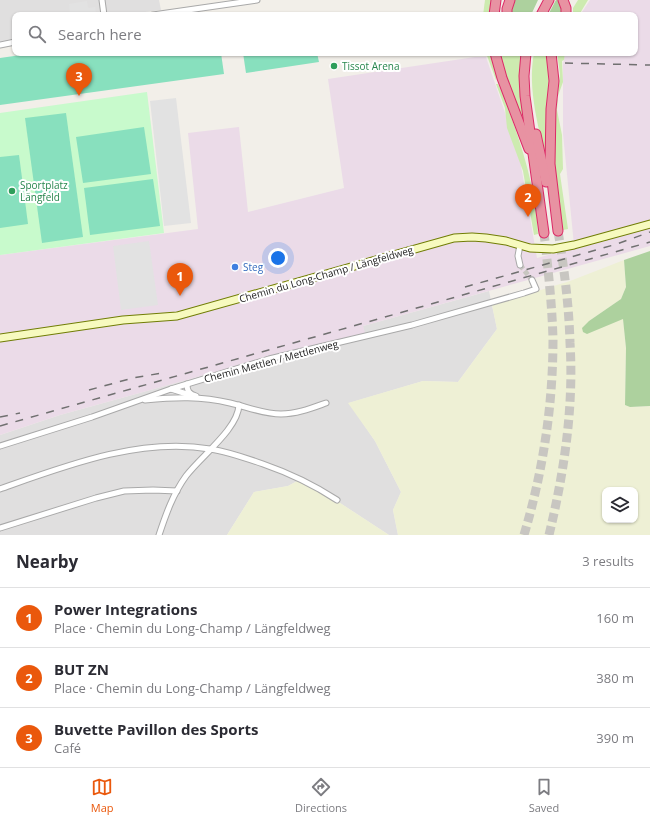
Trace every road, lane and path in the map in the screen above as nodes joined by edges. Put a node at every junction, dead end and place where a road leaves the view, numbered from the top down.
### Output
1 (102, 0) edge
2 (257, 0) edge
3 (496, 0) edge
4 (510, 0) edge
5 (544, 0) edge
6 (549, 0) edge
7 (571, 0) edge
8 (565, 8) edge
9 (104, 12) edge
10 (174, 12) edge
11 (494, 12) edge
12 (507, 12) edge
13 (538, 12) edge
14 (543, 12) edge
15 (12, 42) edge
16 (0, 44) edge
17 (496, 56) edge
18 (499, 56) edge
19 (526, 56) edge
20 (531, 56) edge
21 (551, 56) edge
22 (502, 78) junction
23 (537, 186) junction
24 (650, 224) edge
25 (544, 233) tunnel mouth
26 (520, 246) junction
27 (520, 265) tunnel mouth
28 (532, 280) dead end
29 (0, 338) edge
30 (187, 384) junction
31 (171, 389) junction
32 (191, 395) junction
33 (199, 397) junction
34 (138, 400) junction
35 (326, 403) dead end
36 (239, 405) junction
37 (0, 446) edge
38 (210, 449) junction
39 (0, 489) edge
40 (177, 491) junction
41 (337, 500) dead end
42 (0, 528) edge
43 (160, 535) edge

1 - 9 street
2 - 10 street
3 - 11 highway
4 - 12 highway
5 - 13 highway
6 - 14 highway
7 - 8 highway
15 - 16 street
17 - 22 highway
18 - 22 highway
19 - 23 highway
20 - 21 highway
22 - 23 highway
23 - 25 highway
24 - 26 main road, Chemin du Long-Champ / Längfeldweg
26 - 27 street
26 - 29 main road, Chemin du Long-Champ / Längfeldweg
28 - 30 street, Chemin Mettlen / Mettlenweg
30 - 31 street, Chemin Mettlen / Mettlenweg
30 - 32 street
31 - 32 street
31 - 34 street, Chemin Mettlen / Mettlenweg
32 - 33 street
33 - 34 street
33 - 36 street
34 - 37 street, Chemin Mettlen / Mettlenweg
35 - 36 street
36 - 38 street
38 - 39 street
38 - 40 street
38 - 41 street
40 - 42 street
40 - 43 street

